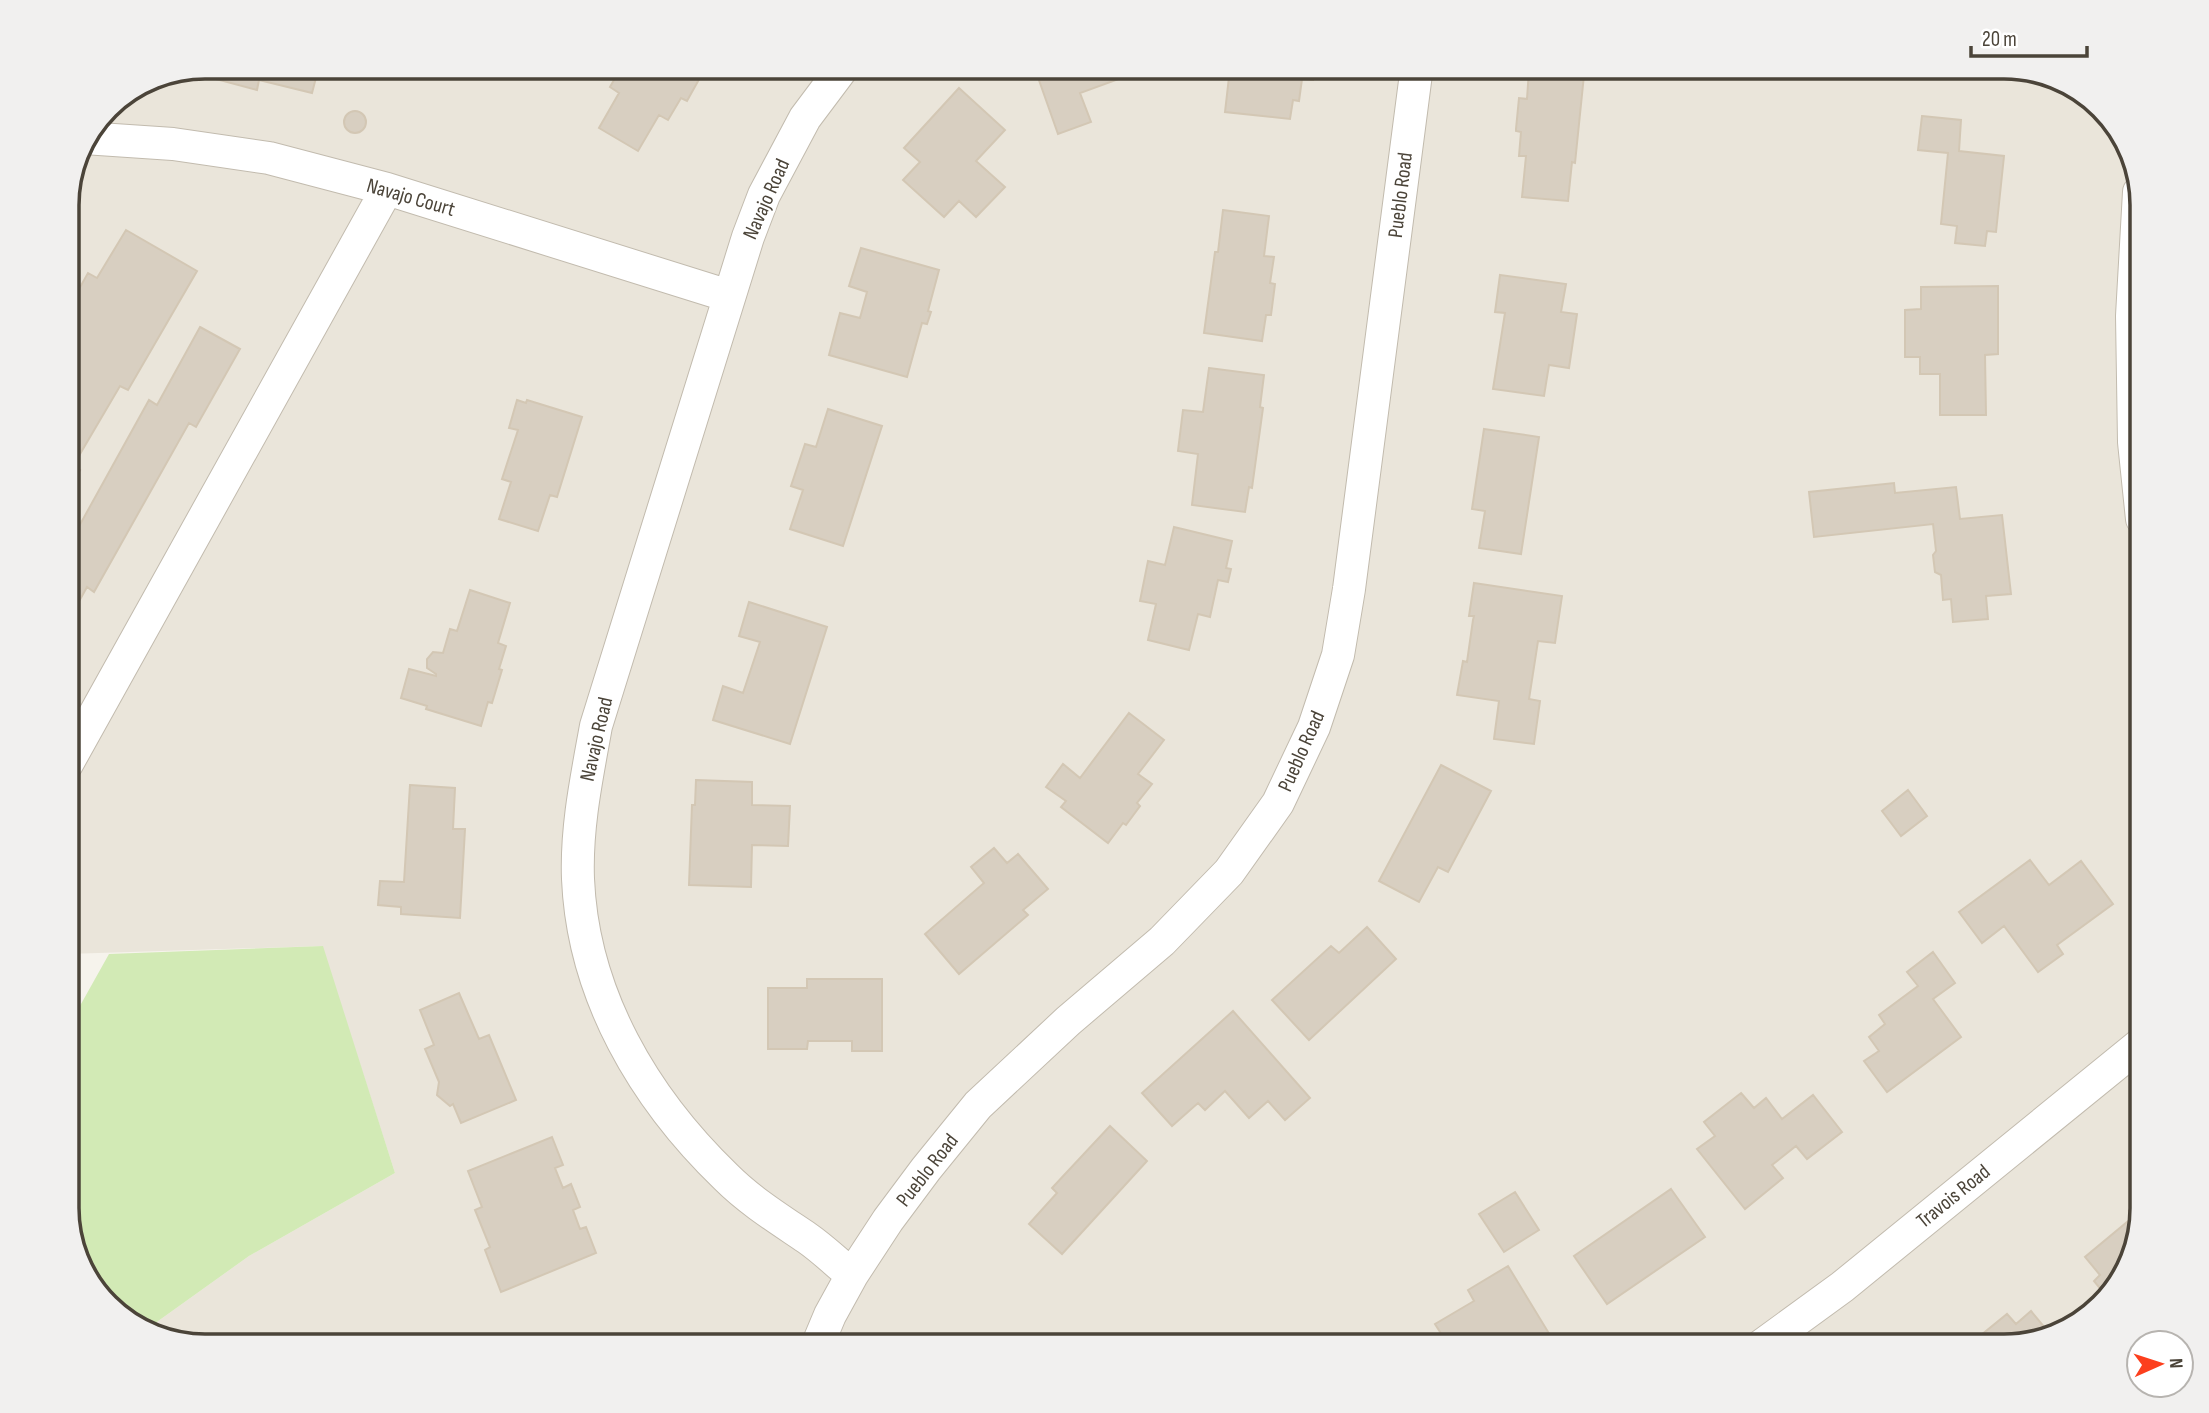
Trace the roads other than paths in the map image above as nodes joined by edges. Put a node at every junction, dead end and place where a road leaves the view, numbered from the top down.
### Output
1 (834, 79) edge
2 (1415, 79) edge
3 (98, 139) edge
4 (387, 189) junction
5 (729, 296) junction
6 (79, 742) edge
7 (2130, 1054) edge
8 (852, 1275) junction
9 (822, 1334) edge
10 (1777, 1334) edge

1 - 5 street, Navajo Road
2 - 8 street, Pueblo Road
3 - 4 street, Navajo Court
4 - 5 street, Navajo Court
4 - 6 street
5 - 8 street, Navajo Road
7 - 10 street, Travois Road
8 - 9 street

